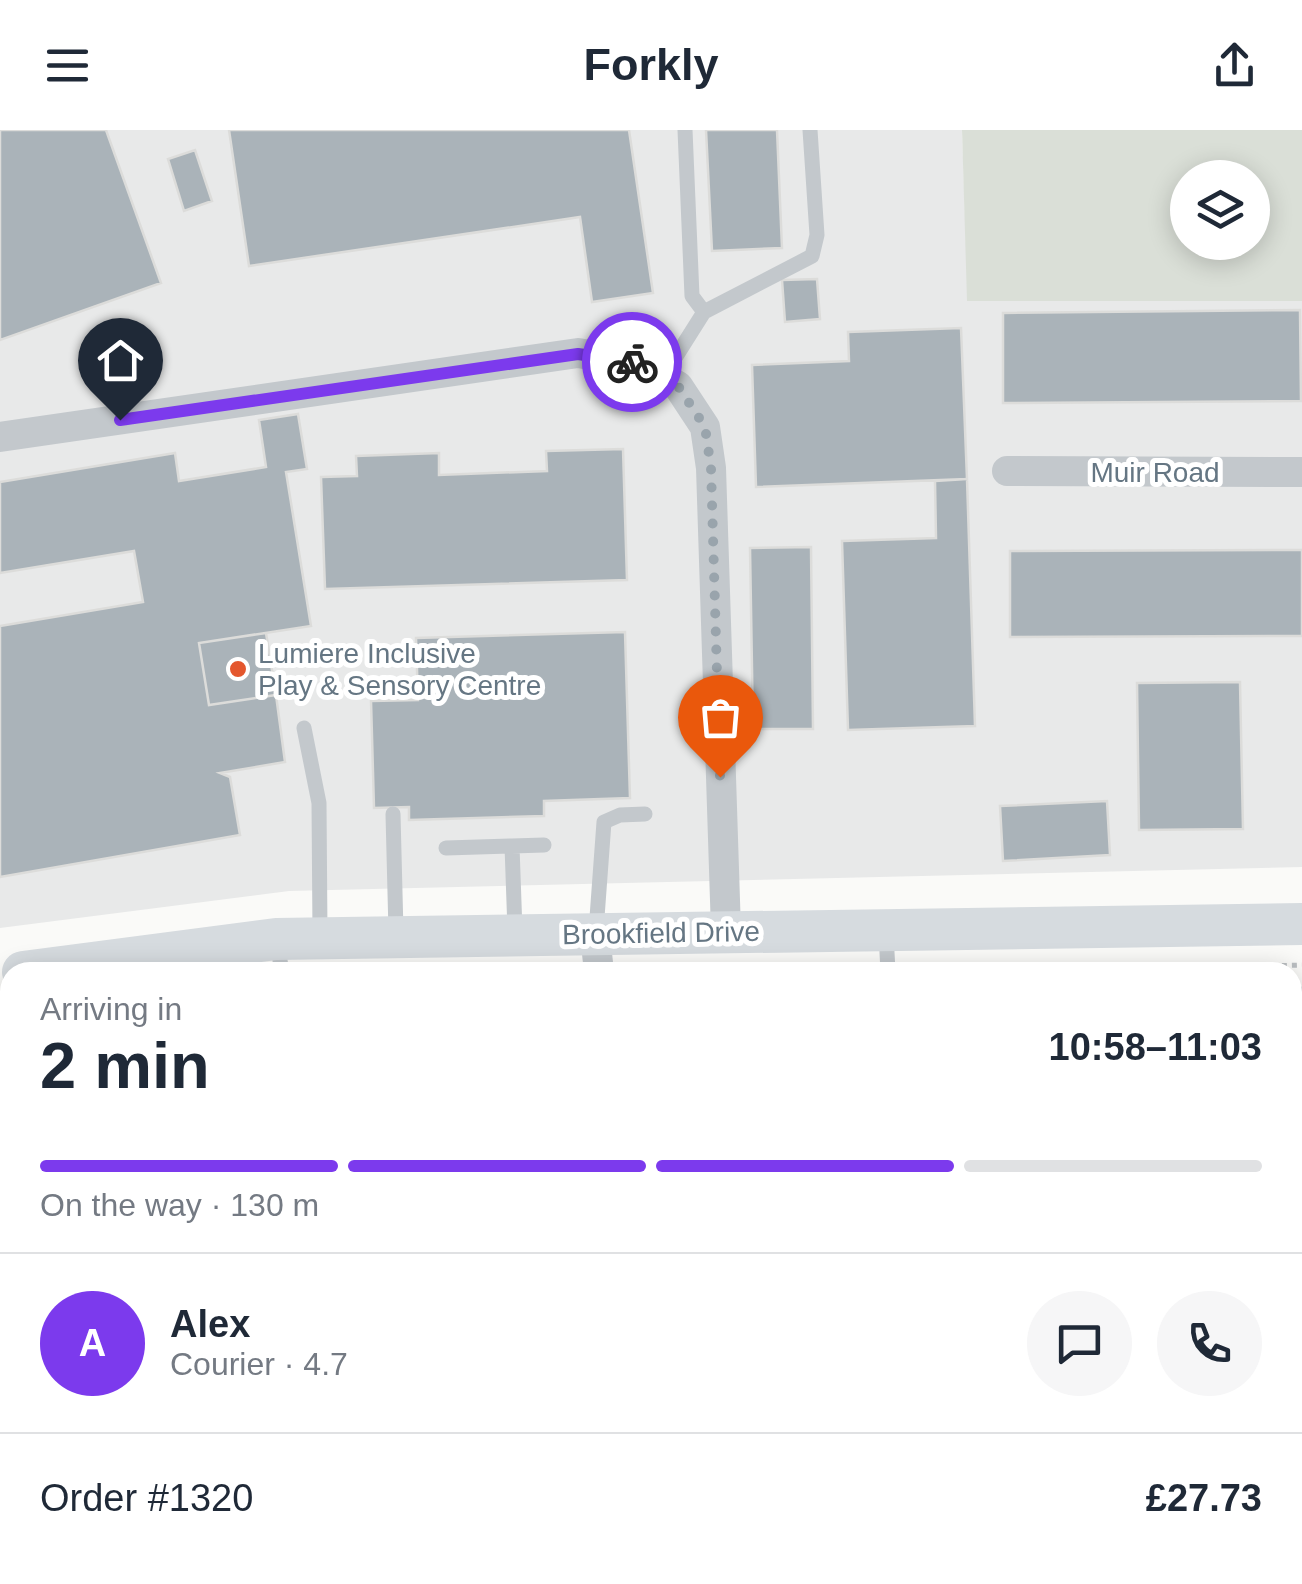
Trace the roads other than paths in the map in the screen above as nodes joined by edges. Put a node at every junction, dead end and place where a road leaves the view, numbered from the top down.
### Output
1 (684, 130) edge
2 (810, 130) edge
3 (704, 312) junction
4 (663, 377) junction
5 (0, 437) edge
6 (1008, 471) dead end
7 (1302, 472) edge
8 (304, 728) dead end
9 (393, 814) dead end
10 (645, 814) dead end
11 (544, 845) dead end
12 (512, 846) junction
13 (446, 848) dead end
14 (1302, 924) edge
15 (886, 929) junction
16 (726, 931) junction
17 (516, 935) junction
18 (396, 936) junction
19 (320, 938) junction
20 (597, 954) edge
21 (279, 956) edge
22 (183, 962) edge
23 (888, 962) edge

1 - 3 lane
2 - 3 lane
3 - 4 lane
4 - 5 street
4 - 16 street
6 - 7 street, Muir Road
8 - 19 lane
9 - 18 lane
10 - 20 lane
11 - 12 lane
12 - 13 lane
12 - 17 lane
14 - 15 street, Brookfield Drive
15 - 16 street, Brookfield Drive
15 - 23 lane
16 - 20 street, Brookfield Drive
17 - 18 street, Brookfield Drive
17 - 20 street, Brookfield Drive
18 - 19 street, Brookfield Drive
19 - 21 street, Brookfield Drive
21 - 22 street, Brookfield Drive

